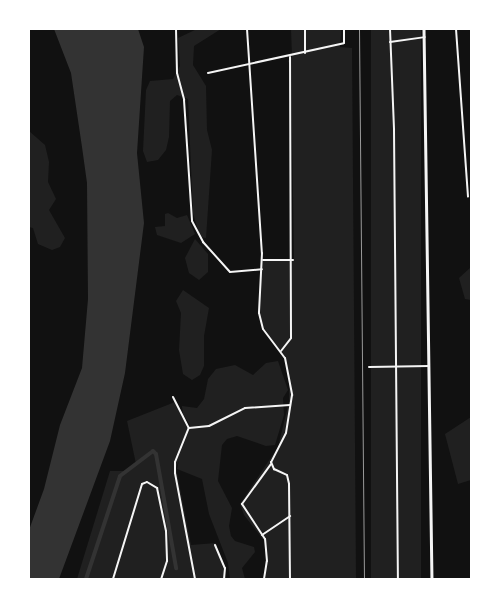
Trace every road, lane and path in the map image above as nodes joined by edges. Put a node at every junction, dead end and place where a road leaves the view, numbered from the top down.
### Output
1 (176, 29) edge
2 (185, 29) edge
3 (191, 29) edge
4 (247, 29) edge
5 (305, 29) edge
6 (344, 29) edge
7 (390, 29) edge
8 (424, 29) edge
9 (456, 29) edge
10 (425, 37) junction
11 (390, 42) junction
12 (305, 53) junction
13 (290, 57) junction
14 (248, 64) junction
15 (208, 73) dead end
16 (468, 197) dead end
17 (262, 260) junction
18 (293, 260) junction
19 (262, 268) junction
20 (281, 351) junction
21 (429, 366) junction
22 (369, 367) dead end
23 (394, 368) junction
24 (173, 396) dead end
25 (290, 405) junction
26 (189, 428) junction
27 (272, 464) junction
28 (290, 516) junction
29 (262, 535) junction
30 (215, 544) dead end
31 (113, 579) edge
32 (161, 579) edge
33 (195, 579) edge
34 (224, 579) edge
35 (264, 579) edge
36 (290, 579) edge
37 (398, 579) edge
38 (432, 579) edge

1 - 19 street
2 - 3 street
4 - 14 street
5 - 12 street
6 - 12 street
7 - 11 street
8 - 10 street
9 - 16 street
10 - 11 street
10 - 21 street
11 - 23 street
12 - 13 street
13 - 14 street
13 - 18 street
14 - 15 street
14 - 17 street
17 - 18 street
17 - 19 street
18 - 20 street
19 - 20 street
20 - 25 street
21 - 23 street
21 - 38 street
22 - 23 street
23 - 37 street
24 - 26 street
25 - 26 street
25 - 27 street
26 - 33 street
27 - 28 street
27 - 29 street
28 - 29 street
28 - 36 street
29 - 35 street
30 - 34 street
31 - 32 street

